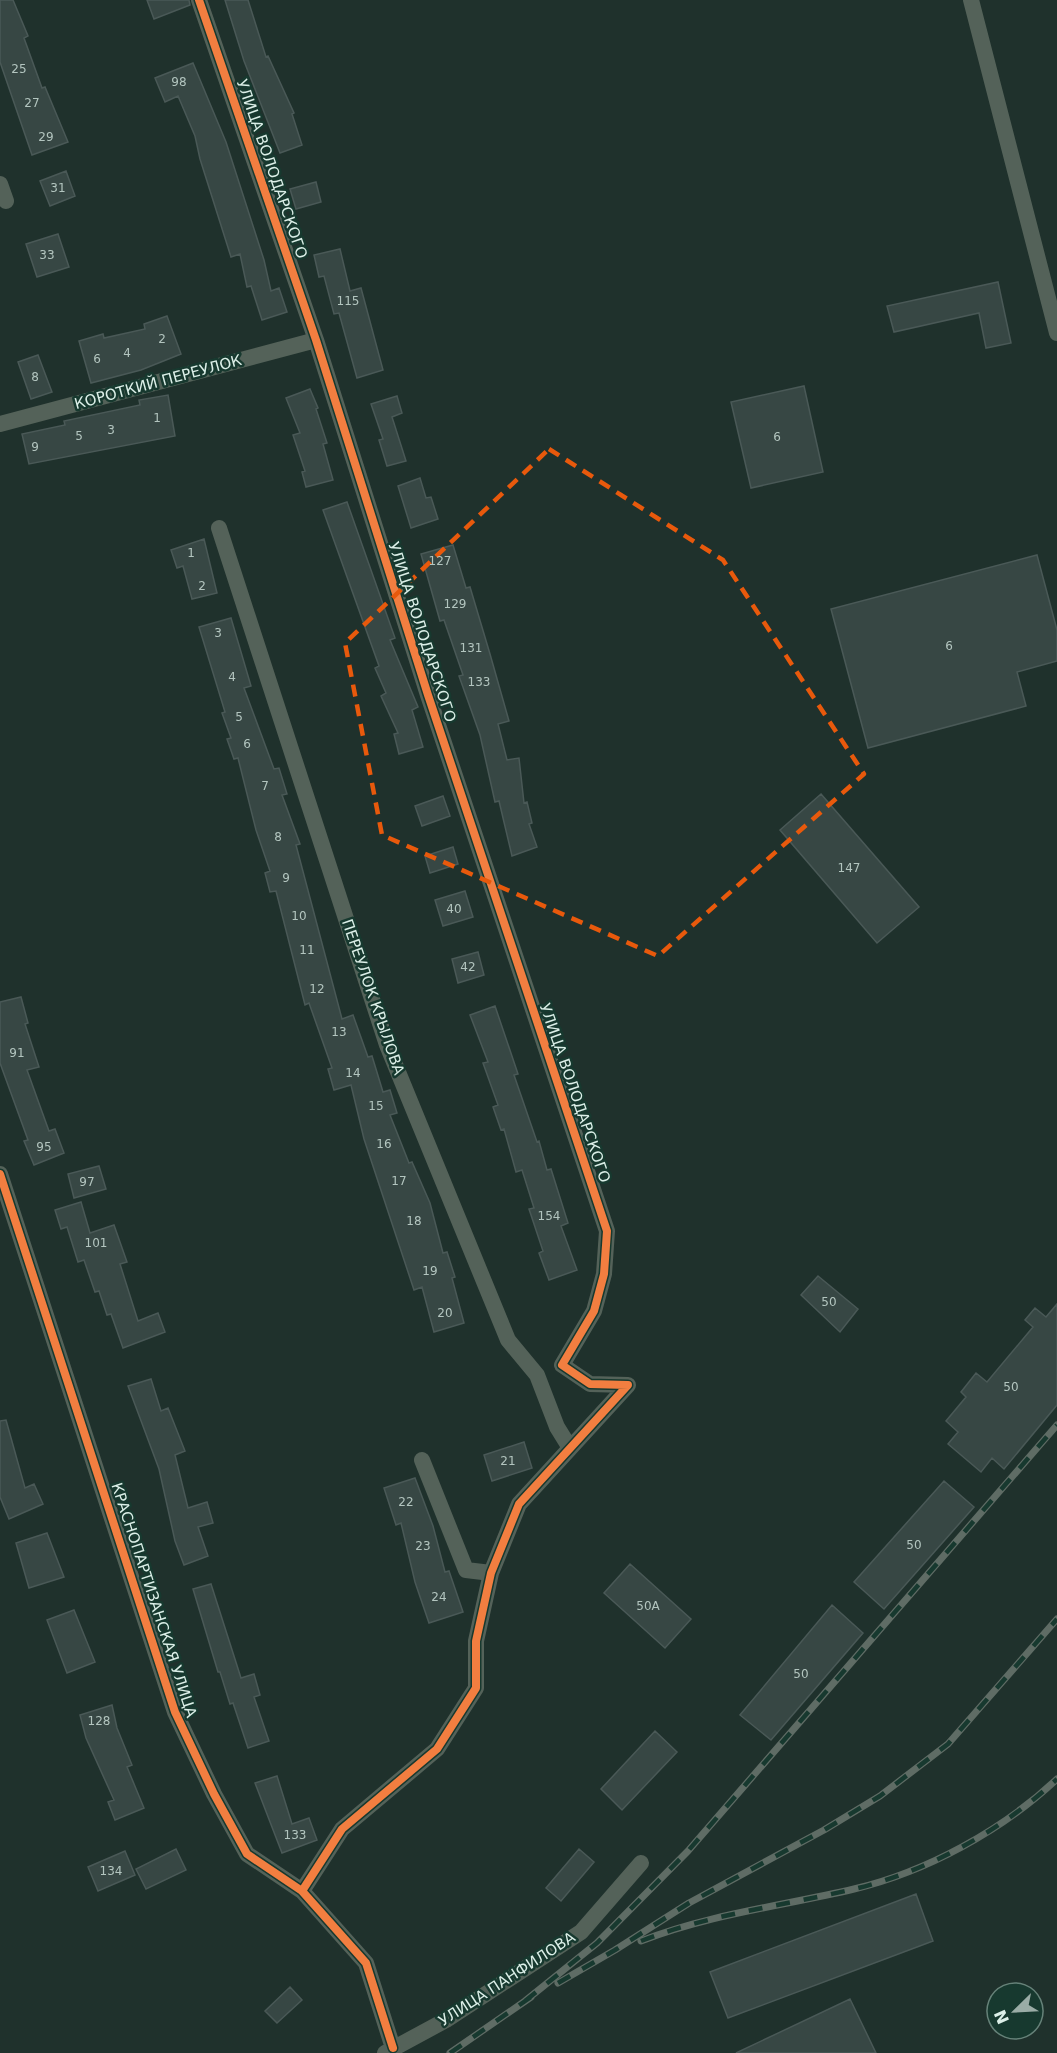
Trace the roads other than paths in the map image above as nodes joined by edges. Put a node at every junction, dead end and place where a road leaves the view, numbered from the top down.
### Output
1 (199, 0) edge
2 (971, 0) edge
3 (0, 184) edge
4 (6, 201) dead end
5 (1057, 333) edge
6 (316, 340) junction
7 (0, 424) edge
8 (219, 528) dead end
9 (0, 1174) edge
10 (562, 1365) junction
11 (537, 1375) junction
12 (570, 1448) junction
13 (422, 1460) dead end
14 (491, 1573) junction
15 (641, 1863) dead end
16 (302, 1891) junction
17 (388, 2051) edge

1 - 6 street, УЛИЦА ВОЛОДАРСКОГО
2 - 5 street
3 - 4 street
6 - 7 street, КОРОТКИЙ ПЕРЕУЛОК
6 - 10 street, УЛИЦА ВОЛОДАРСКОГО
8 - 11 street, ПЕРЕУЛОК КРЫЛОВА
9 - 16 street, КРАСНОПАРТИЗАНСКАЯ УЛИЦА
10 - 11 street
10 - 12 street
11 - 12 street, ПЕРЕУЛОК КРЫЛОВА
12 - 14 street
13 - 14 street
14 - 16 street
15 - 17 street, УЛИЦА ПАНФИЛОВА
16 - 17 street, КРАСНОПАРТИЗАНСКАЯ УЛИЦА

